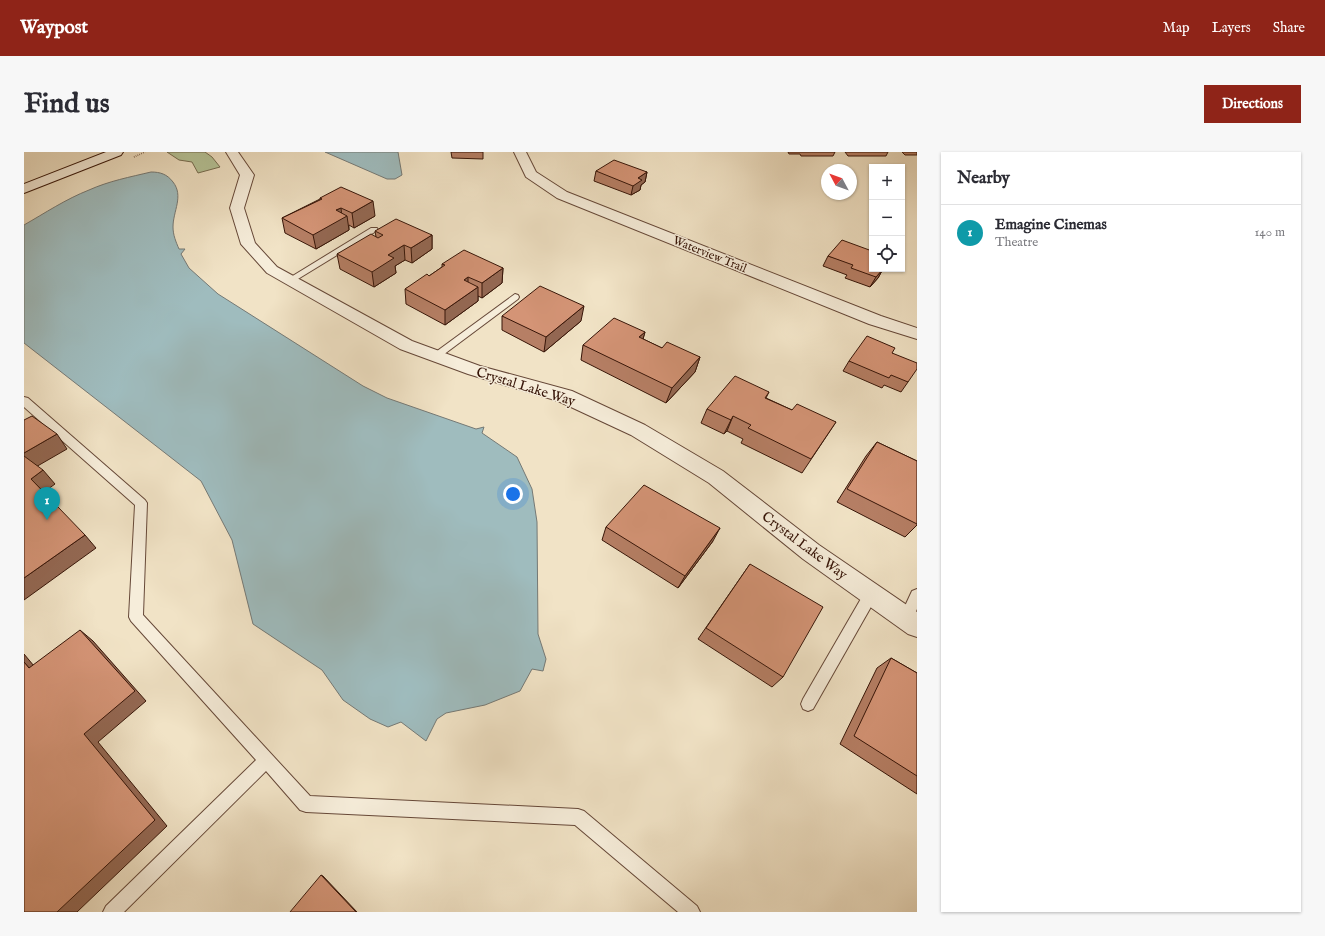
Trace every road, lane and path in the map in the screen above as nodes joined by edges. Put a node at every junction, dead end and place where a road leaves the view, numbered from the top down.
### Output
1 (117, 152) edge
2 (232, 152) edge
3 (520, 152) edge
4 (24, 189) edge
5 (374, 230) edge
6 (290, 280) junction
7 (515, 297) dead end
8 (917, 334) edge
9 (436, 356) junction
10 (24, 401) edge
11 (871, 594) junction
12 (917, 595) edge
13 (912, 622) edge
14 (808, 704) dead end
15 (266, 760) junction
16 (112, 912) edge
17 (691, 912) edge

1 - 4 street
2 - 6 street, Crystal Lake Way
3 - 8 street, Waterview Trail
5 - 6 lane
6 - 9 street, Crystal Lake Way
7 - 9 lane
9 - 11 street, Crystal Lake Way
10 - 15 lane
11 - 13 street, Crystal Lake Way
11 - 14 lane
12 - 13 lane
15 - 16 lane
15 - 17 lane

